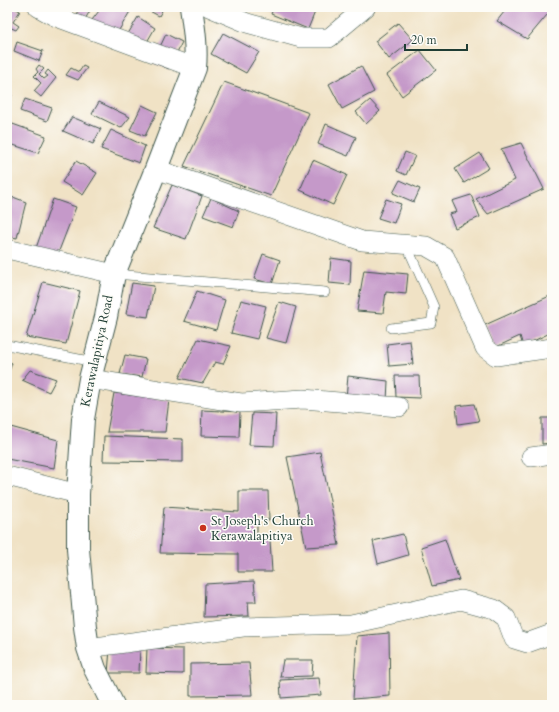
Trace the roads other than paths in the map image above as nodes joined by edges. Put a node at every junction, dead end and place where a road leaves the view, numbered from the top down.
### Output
1 (38, 7) edge
2 (191, 7) edge
3 (210, 7) edge
4 (366, 7) edge
5 (195, 68) junction
6 (156, 169) junction
7 (406, 244) junction
8 (7, 249) edge
9 (114, 274) junction
10 (325, 292) dead end
11 (391, 328) dead end
12 (7, 345) edge
13 (552, 348) edge
14 (92, 370) junction
15 (399, 407) dead end
16 (552, 454) edge
17 (531, 457) dead end
18 (7, 476) edge
19 (78, 494) junction
20 (552, 634) edge
21 (88, 648) junction
22 (113, 705) edge

1 - 5 street
2 - 5 street, Kerawalapitiya Road
3 - 4 street
5 - 6 street, Kerawalapitiya Road
6 - 7 street
6 - 9 street, Kerawalapitiya Road
7 - 11 lane
7 - 13 street
8 - 9 street
9 - 10 lane
9 - 14 street, Kerawalapitiya Road
12 - 14 lane
14 - 15 street
14 - 19 street, Kerawalapitiya Road
16 - 17 street
18 - 19 street
19 - 21 street, Kerawalapitiya Road
20 - 21 street
21 - 22 street, Kerawalapitiya Road

